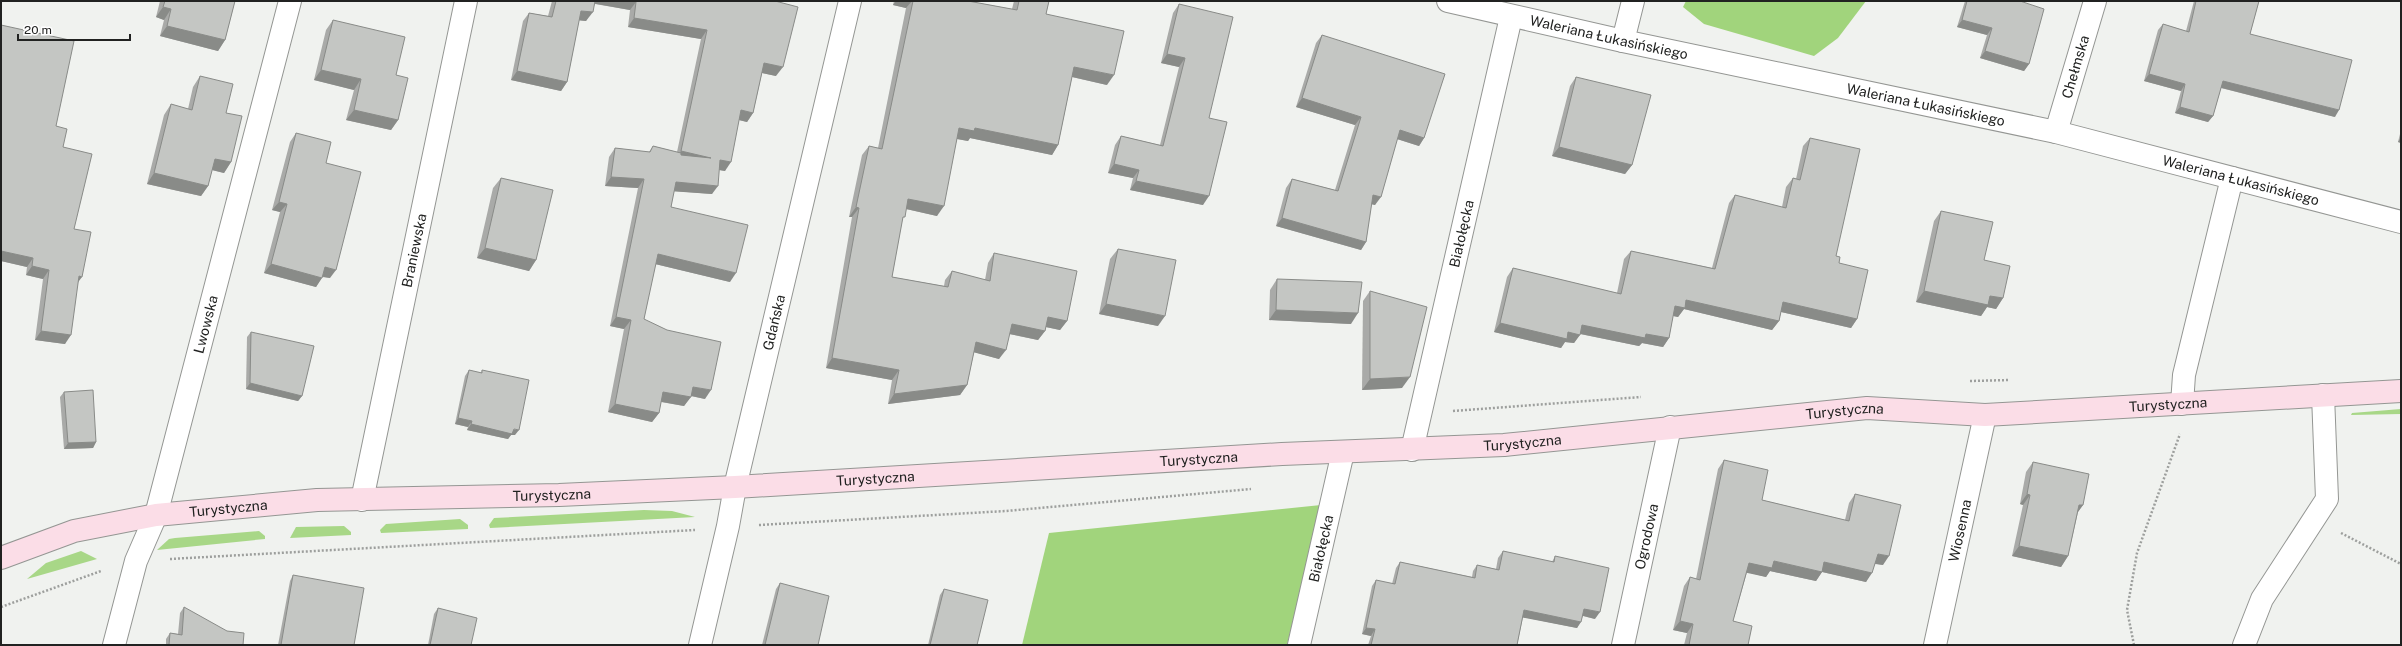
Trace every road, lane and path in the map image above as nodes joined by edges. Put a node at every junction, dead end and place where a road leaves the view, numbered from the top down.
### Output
1 (290, 1) edge
2 (466, 1) edge
3 (850, 1) edge
4 (1448, 1) edge
5 (1633, 1) edge
6 (2095, 1) edge
7 (1511, 17) junction
8 (1624, 42) junction
9 (2056, 132) junction
10 (2232, 178) junction
11 (2401, 222) edge
12 (2401, 391) edge
13 (2323, 395) junction
14 (2182, 404) junction
15 (1985, 415) junction
16 (1670, 427) junction
17 (1412, 450) junction
18 (1343, 452) junction
19 (735, 487) junction
20 (1259, 489) dead end
21 (362, 500) junction
22 (156, 515) junction
23 (2314, 518) junction
24 (728, 526) junction
25 (1, 558) edge
26 (136, 561) junction
27 (2401, 564) edge
28 (1, 607) edge
29 (114, 645) edge
30 (700, 645) edge
31 (1299, 645) edge
32 (1623, 645) edge
33 (1935, 645) edge
34 (2134, 645) edge
35 (2244, 645) edge

1 - 22 street, Lwowska
2 - 21 street, Braniewska
3 - 19 street, Gdańska
4 - 7 street, Waleriana Łukasińskiego
5 - 8 street
6 - 9 street, Chełmska
7 - 8 street, Waleriana Łukasińskiego
7 - 17 street, Białołęcka
8 - 9 street, Waleriana Łukasińskiego
9 - 10 street, Waleriana Łukasińskiego
10 - 11 street, Waleriana Łukasińskiego
10 - 14 street
12 - 13 street, Turystyczna
13 - 14 street, Turystyczna
13 - 23 street
14 - 15 street, Turystyczna
14 - 34 path
15 - 16 street, Turystyczna
15 - 33 street, Wiosenna
16 - 17 street, Turystyczna
16 - 32 street, Ogrodowa
17 - 18 street, Turystyczna
18 - 19 street, Turystyczna
18 - 31 street, Białołęcka
19 - 21 street, Turystyczna
19 - 24 street, Gdańska
20 - 24 path
21 - 22 street, Turystyczna
22 - 25 street, Turystyczna
22 - 26 street, Lwowska
23 - 27 path
23 - 35 street
24 - 26 path
24 - 30 street, Gdańska
26 - 28 path
26 - 29 street, Lwowska

